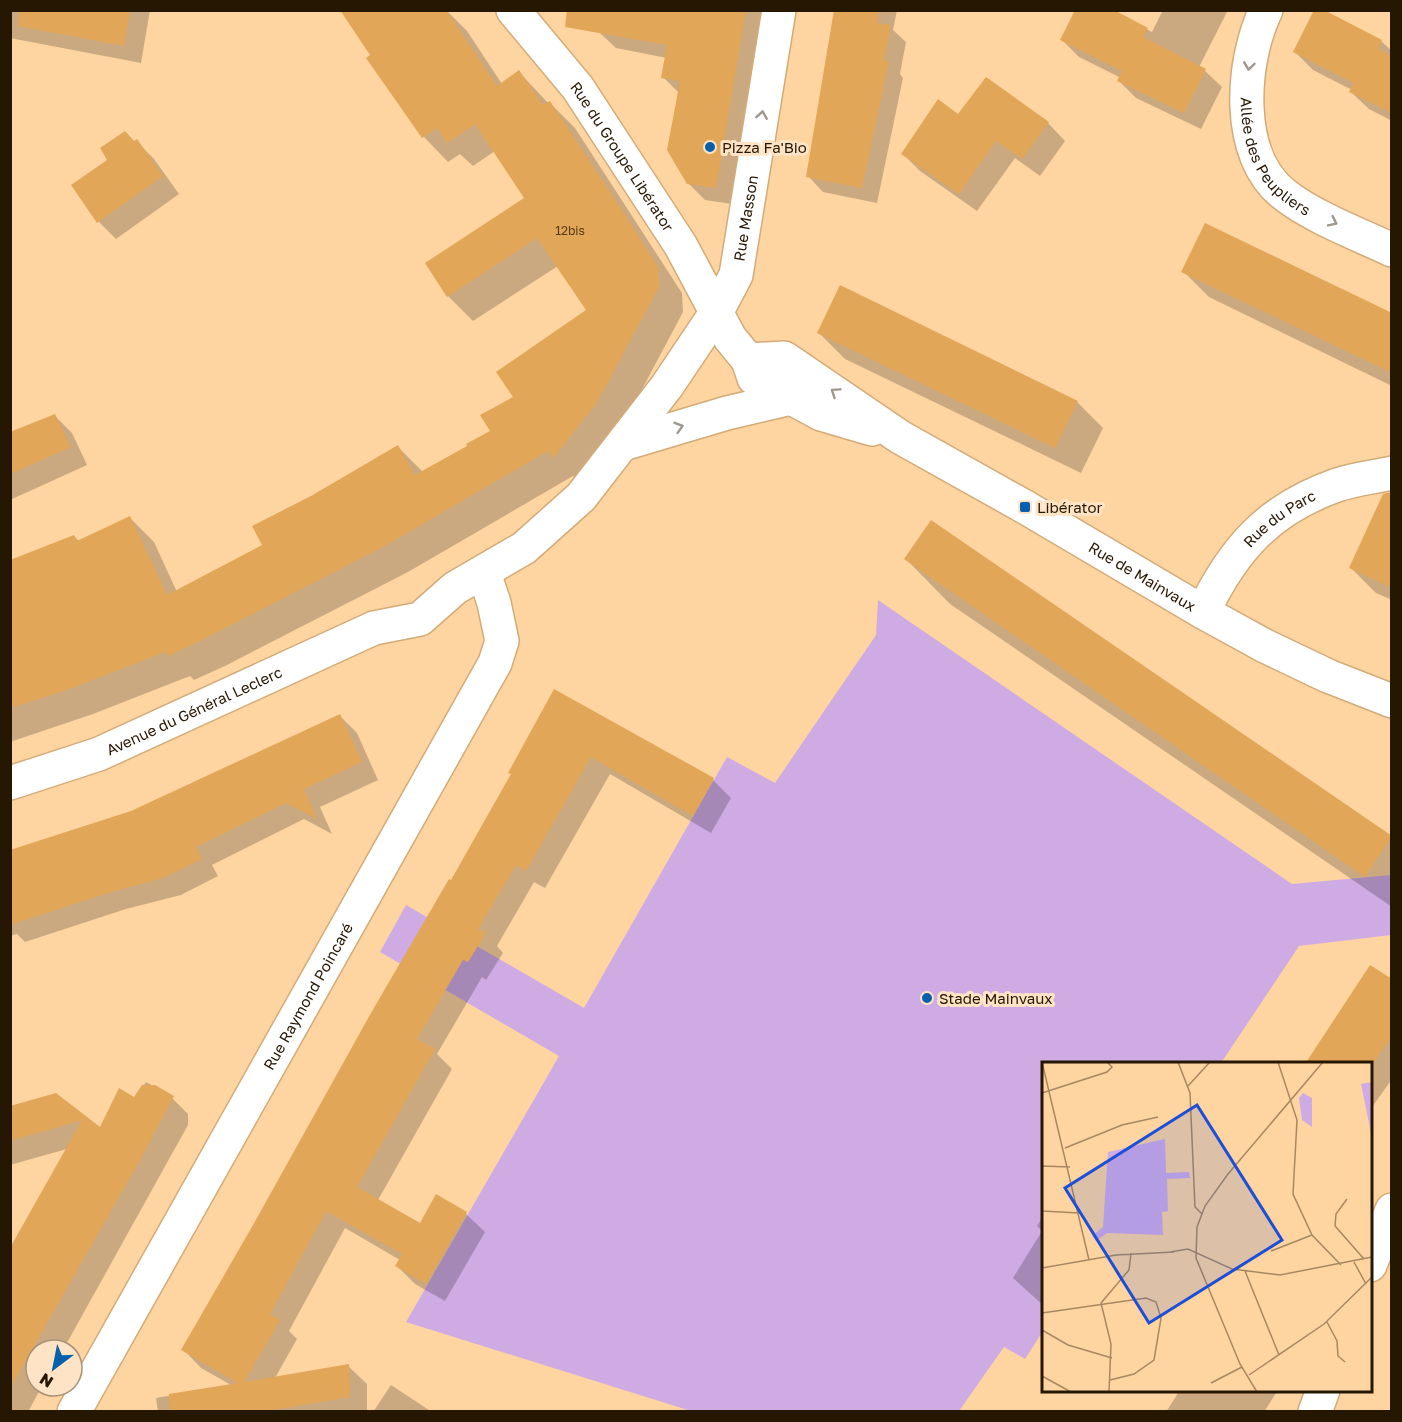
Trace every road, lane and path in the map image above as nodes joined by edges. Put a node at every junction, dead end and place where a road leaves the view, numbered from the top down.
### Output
1 (513, 10) edge
2 (779, 10) edge
3 (1266, 10) edge
4 (1392, 250) edge
5 (716, 313) junction
6 (747, 360) junction
7 (791, 398) junction
8 (900, 437) junction
9 (623, 444) junction
10 (1392, 473) edge
11 (484, 573) junction
12 (1203, 612) junction
13 (1392, 701) edge
14 (10, 783) edge
15 (1392, 1210) edge
16 (1372, 1262) edge
17 (1322, 1392) edge
18 (74, 1412) edge
19 (1315, 1412) edge

1 - 5 street, Rue du Groupe Libérator
5 -> 2 street, Rue Masson
3 -> 4 street, Allée des Peupliers
5 - 6 street, Rue de Mainvaux
5 - 9 street, Avenue du Général Leclerc
6 - 7 street, Rue de Mainvaux
8 -> 6 street, Rue de Mainvaux
7 - 8 street, Rue de Mainvaux
9 -> 7 street
8 - 12 street, Rue de Mainvaux
9 - 11 street, Avenue du Général Leclerc
10 - 12 street, Rue du Parc
11 - 14 street, Avenue du Général Leclerc
11 - 18 street, Rue Raymond Poincaré
12 - 13 street, Rue de Mainvaux
15 - 16 street
17 - 19 street

